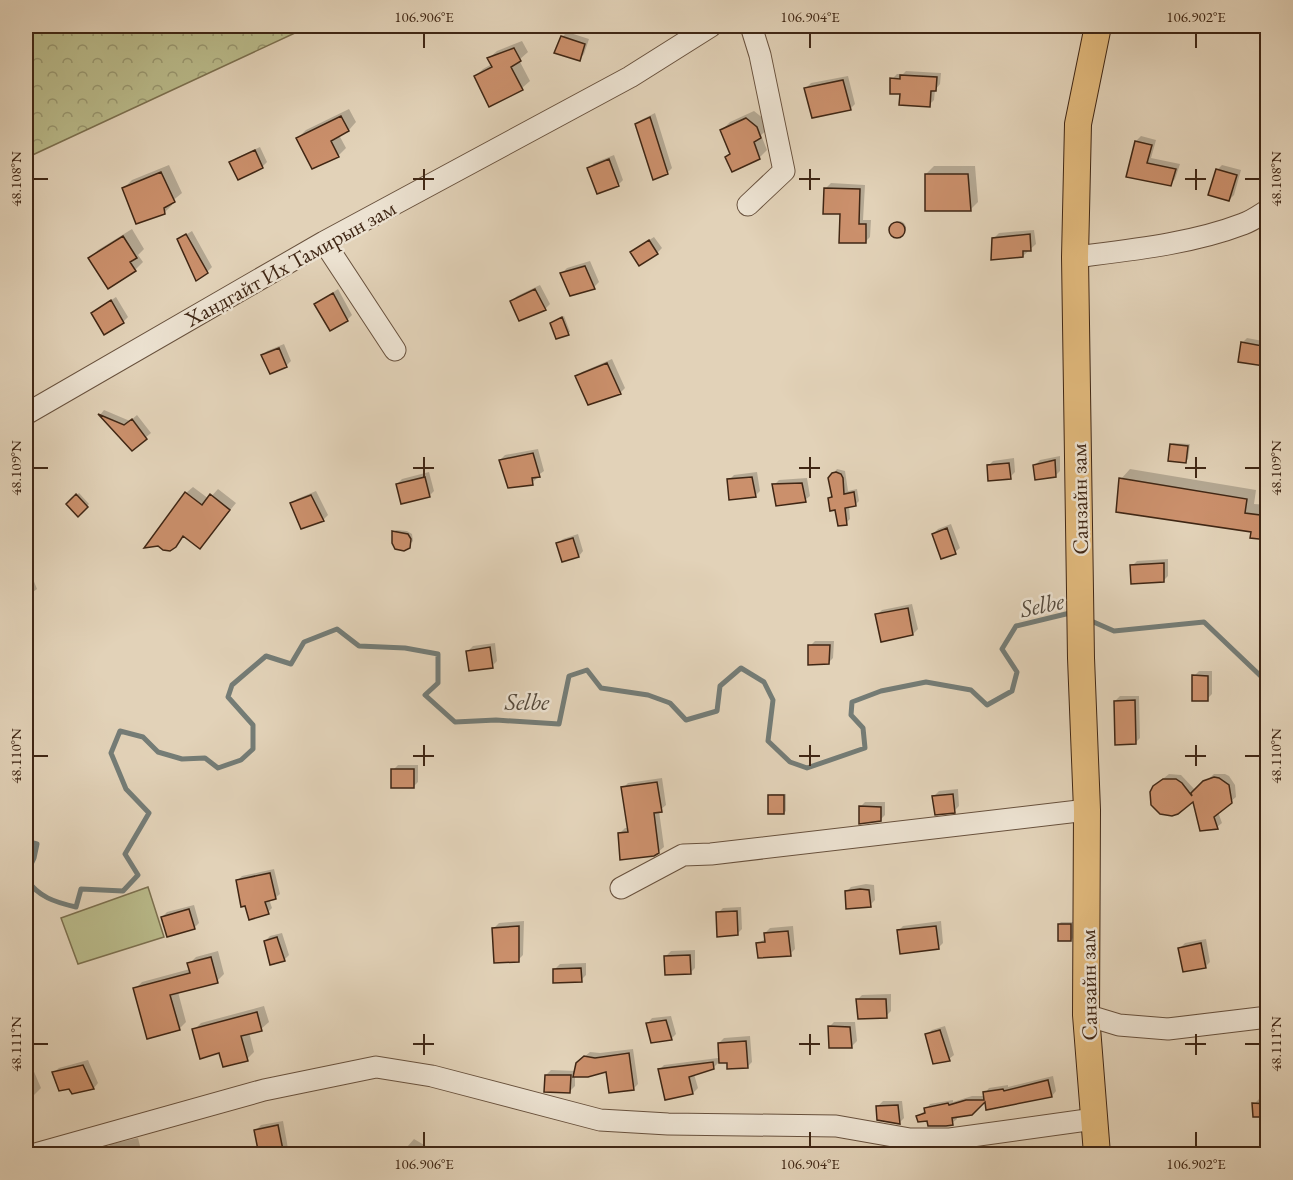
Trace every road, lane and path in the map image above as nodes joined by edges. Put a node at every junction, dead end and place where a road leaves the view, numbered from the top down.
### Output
1 (711, 26) edge
2 (751, 26) edge
3 (1098, 26) edge
4 (748, 205) dead end
5 (1268, 210) edge
6 (324, 242) junction
7 (1075, 257) junction
8 (395, 350) dead end
9 (26, 414) edge
10 (1088, 810) junction
11 (621, 888) dead end
12 (1086, 1015) junction
13 (1268, 1017) edge
14 (1094, 1119) junction
15 (35, 1155) edge
16 (1097, 1155) edge

1 - 6 street, Хандгайт Их Тамирын зам
2 - 4 street
3 - 7 main road, Санзайн зам
5 - 7 street
6 - 8 street
6 - 9 street, Хандгайт Их Тамирын зам
7 - 10 main road, Санзайн зам
10 - 11 street
10 - 12 main road, Санзайн зам
12 - 13 street
12 - 14 main road, Санзайн зам
14 - 15 street
14 - 16 main road, Санзайн зам

